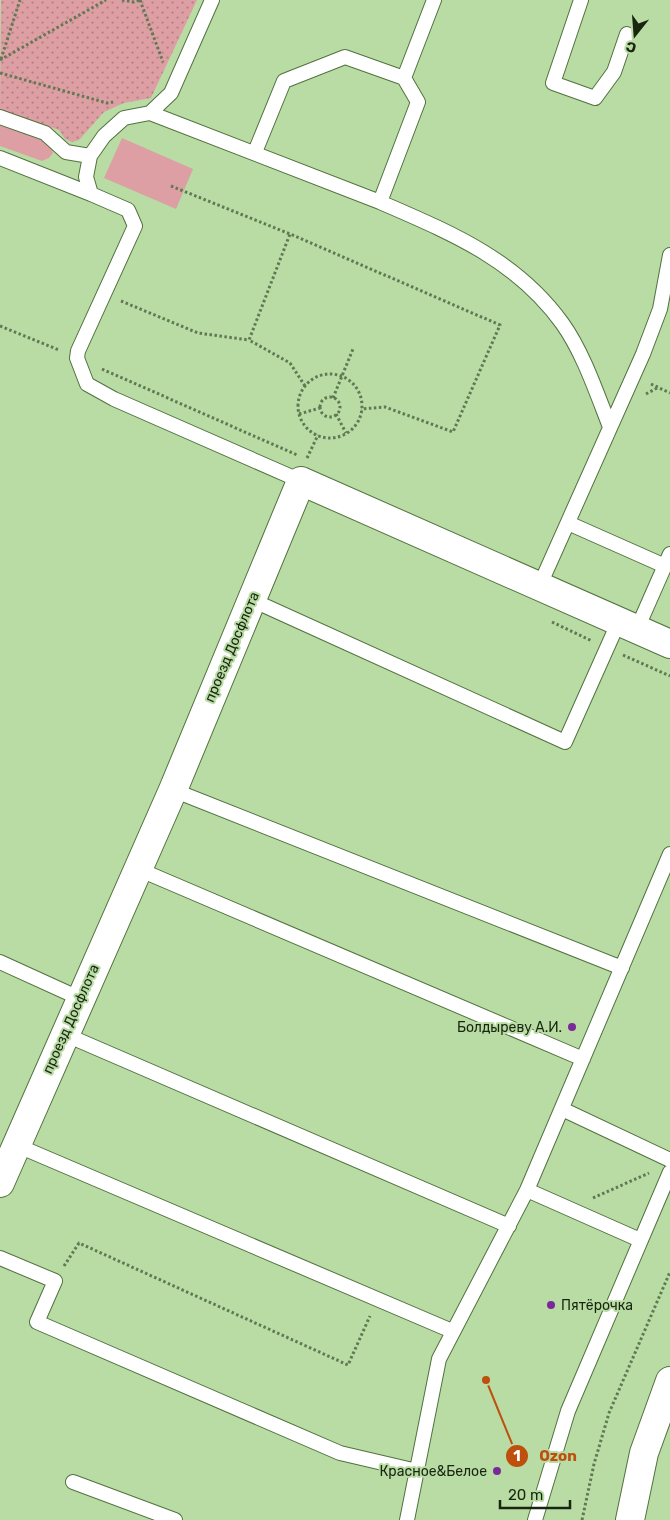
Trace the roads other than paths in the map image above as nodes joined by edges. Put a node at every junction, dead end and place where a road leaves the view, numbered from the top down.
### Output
1 (212, 0) edge
2 (434, 0) edge
3 (581, 0) edge
4 (627, 34) dead end
5 (404, 78) junction
6 (150, 113) junction
7 (0, 117) edge
8 (255, 152) junction
9 (90, 156) junction
10 (0, 158) edge
11 (91, 194) junction
12 (380, 202) junction
13 (670, 255) edge
14 (665, 311) edge
15 (610, 427) junction
16 (304, 470) junction
17 (568, 523) junction
18 (667, 560) edge
19 (539, 587) junction
20 (252, 600) junction
21 (628, 625) junction
22 (670, 644) edge
23 (173, 790) junction
24 (670, 854) edge
25 (138, 869) junction
26 (0, 962) edge
27 (622, 968) junction
28 (80, 998) junction
29 (64, 1034) junction
30 (583, 1059) junction
31 (562, 1109) junction
32 (16, 1145) junction
33 (670, 1160) edge
34 (670, 1172) edge
35 (0, 1183) edge
36 (527, 1190) junction
37 (509, 1226) junction
38 (640, 1240) junction
39 (0, 1258) edge
40 (452, 1331) junction
41 (670, 1382) edge
42 (417, 1471) junction
43 (73, 1482) dead end
44 (175, 1520) edge
45 (406, 1520) edge
46 (535, 1520) edge
47 (630, 1520) edge

1 - 6 lane
2 - 5 lane
3 - 4 lane
5 - 8 lane
5 - 12 lane
6 - 8 lane
6 - 9 lane
7 - 9 lane
8 - 12 lane
9 - 11 lane
10 - 11 lane
11 - 16 lane
12 - 15 lane
13 - 14 lane
14 - 15 lane
15 - 17 lane
16 - 19 street
16 - 20 street, проезд Досфлота
17 - 18 lane
17 - 19 lane
18 - 21 lane
19 - 21 street
20 - 21 lane
20 - 23 street, проезд Досфлота
21 - 22 street
23 - 25 street, проезд Досфлота
23 - 27 lane
24 - 27 lane
25 - 28 street, проезд Досфлота
25 - 30 lane
26 - 28 lane
27 - 30 lane
28 - 29 street, проезд Досфлота
29 - 32 street, проезд Досфлота
29 - 37 lane
30 - 31 lane
31 - 33 lane
31 - 36 lane
32 - 35 street, проезд Досфлота
32 - 40 lane
34 - 38 lane
36 - 37 lane
36 - 38 lane
37 - 40 lane
38 - 46 lane
39 - 42 lane
40 - 42 lane
41 - 47 street
42 - 45 lane
43 - 44 lane

